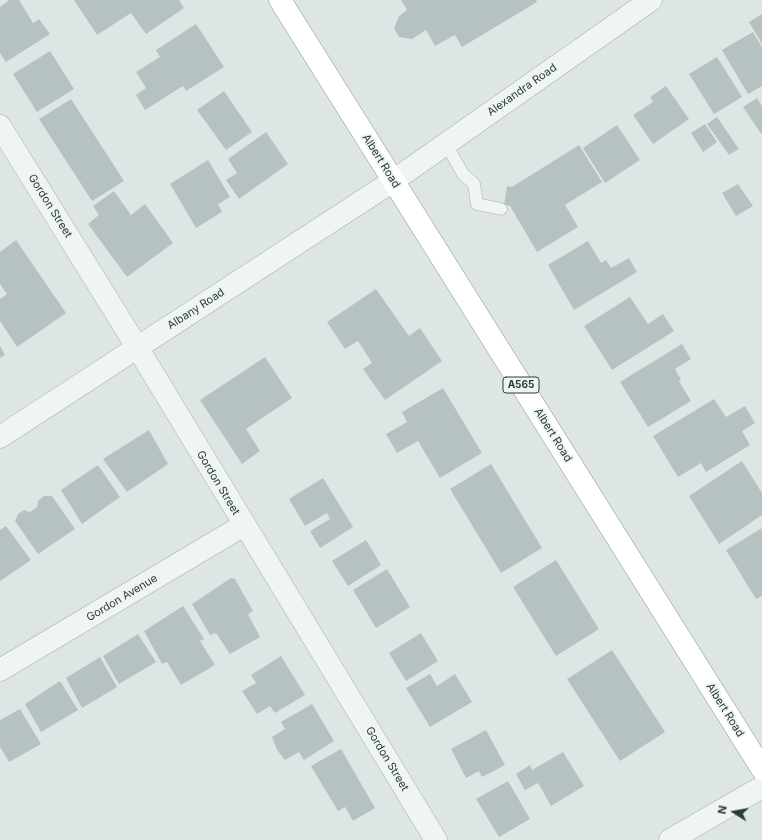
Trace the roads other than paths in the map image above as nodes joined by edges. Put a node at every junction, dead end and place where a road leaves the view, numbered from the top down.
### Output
1 (280, 0) edge
2 (651, 0) edge
3 (0, 126) edge
4 (446, 144) junction
5 (393, 181) junction
6 (502, 209) dead end
7 (137, 347) junction
8 (0, 437) edge
9 (244, 525) junction
10 (0, 670) edge
11 (762, 769) edge
12 (762, 787) edge
13 (436, 840) edge
14 (670, 840) edge

1 - 5 highway, Albert Road / A565
2 - 4 street, Alexandra Road
3 - 7 street, Gordon Street
4 - 5 street, Alexandra Road
4 - 6 lane
5 - 7 street, Albany Road
5 - 11 highway, Albert Road / A565
7 - 8 street, Albany Road
7 - 9 street, Gordon Street
9 - 10 street, Gordon Avenue
9 - 13 street, Gordon Street
12 - 14 street

